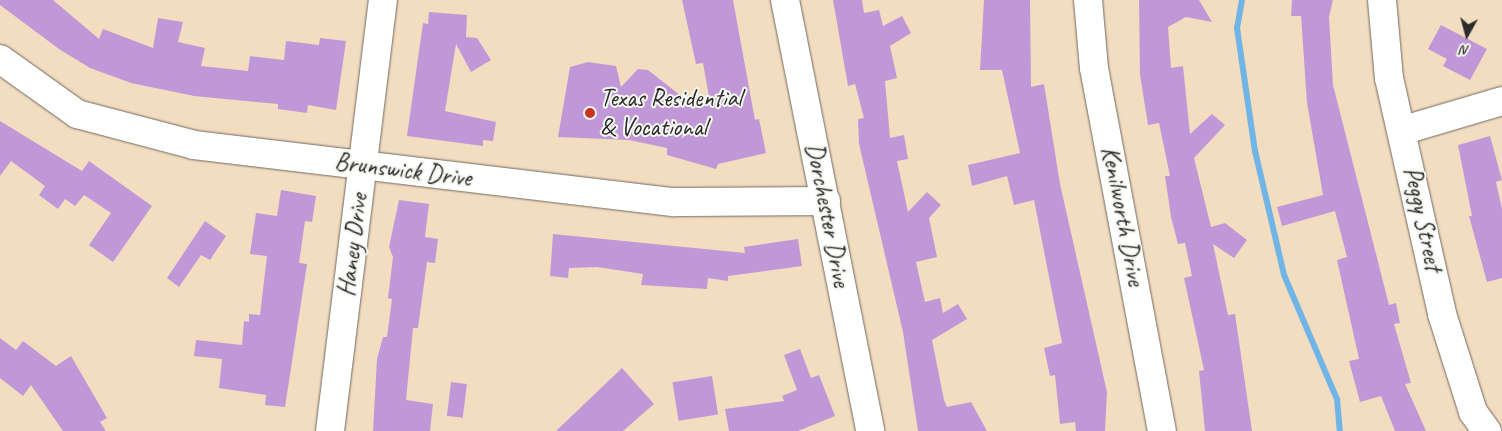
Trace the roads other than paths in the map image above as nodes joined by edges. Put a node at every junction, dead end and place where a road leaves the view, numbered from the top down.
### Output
1 (383, 0) edge
2 (785, 0) edge
3 (1088, 0) edge
4 (1382, 0) edge
5 (0, 59) edge
6 (1502, 101) edge
7 (1404, 130) junction
8 (362, 166) junction
9 (826, 202) junction
10 (330, 431) edge
11 (870, 431) edge
12 (1162, 431) edge
13 (1487, 431) edge

1 - 8 street, Haney Drive
2 - 9 street, Dorchester Drive
3 - 12 street, Kenilworth Drive
4 - 7 street, Peggy Street
5 - 8 street, Brunswick Drive
6 - 7 street
7 - 13 street, Peggy Street
8 - 9 street, Brunswick Drive
8 - 10 street, Haney Drive
9 - 11 street, Dorchester Drive

